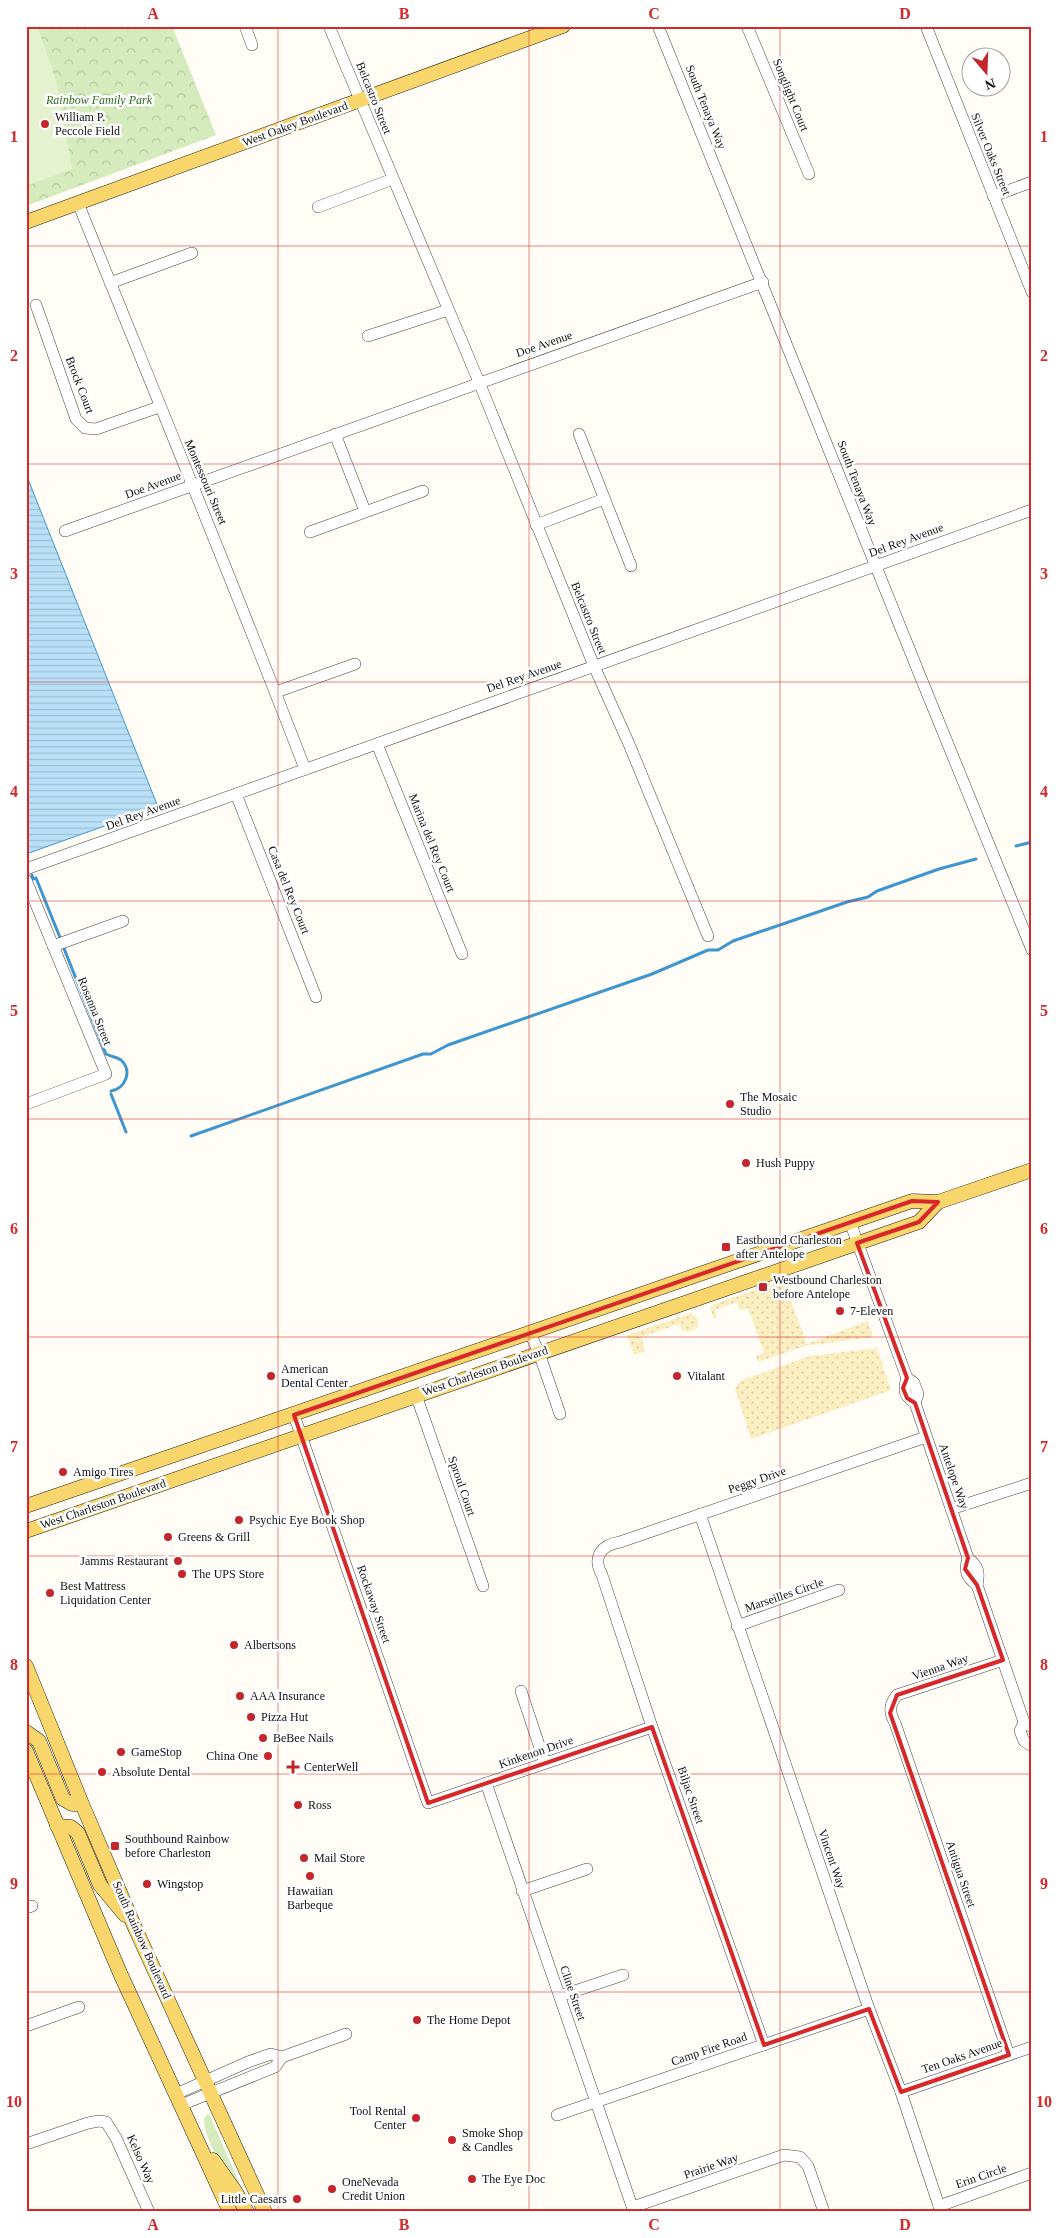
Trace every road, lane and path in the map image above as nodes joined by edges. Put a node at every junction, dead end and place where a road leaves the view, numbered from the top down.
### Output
1 (245, 26) edge
2 (329, 26) edge
3 (563, 26) edge
4 (658, 26) edge
5 (926, 26) edge
6 (748, 27) edge
7 (252, 45) dead end
8 (360, 100) junction
9 (808, 174) dead end
10 (393, 179) junction
11 (1032, 182) edge
12 (993, 196) junction
13 (78, 203) junction
14 (318, 207) dead end
15 (26, 222) edge
16 (192, 253) dead end
17 (763, 282) junction
18 (110, 283) junction
19 (1032, 292) edge
20 (36, 305) dead end
21 (448, 310) junction
22 (368, 336) dead end
23 (479, 382) junction
24 (159, 407) junction
25 (335, 434) junction
26 (579, 434) dead end
27 (193, 485) junction
28 (423, 491) dead end
29 (604, 499) junction
30 (1032, 510) edge
31 (365, 511) junction
32 (536, 525) junction
33 (65, 531) dead end
34 (310, 532) dead end
35 (631, 566) dead end
36 (874, 566) junction
37 (355, 664) dead end
38 (594, 666) junction
39 (276, 692) junction
40 (377, 744) junction
41 (305, 769) junction
42 (236, 794) junction
43 (26, 870) edge
44 (26, 880) edge
45 (123, 921) dead end
46 (708, 936) dead end
47 (53, 946) junction
48 (1032, 950) edge
49 (462, 954) dead end
50 (316, 997) dead end
51 (26, 1104) edge
52 (1032, 1170) edge
53 (938, 1202) junction
54 (850, 1222) junction
55 (857, 1243) junction
56 (530, 1333) junction
57 (539, 1353) junction
58 (416, 1396) junction
59 (560, 1414) dead end
60 (294, 1415) junction
61 (301, 1435) junction
62 (926, 1437) junction
63 (1032, 1483) edge
64 (26, 1506) edge
65 (951, 1510) junction
66 (700, 1514) junction
67 (26, 1531) edge
68 (599, 1553) joint
69 (483, 1586) dead end
70 (839, 1590) dead end
71 (737, 1626) junction
72 (1003, 1660) junction
73 (26, 1666) edge
74 (521, 1691) dead end
75 (890, 1703) joint
76 (1028, 1725) edge
77 (652, 1727) junction
78 (26, 1732) edge
79 (1032, 1746) edge
80 (26, 1751) edge
81 (545, 1763) junction
82 (486, 1784) junction
83 (428, 1803) joint
84 (82, 1804) junction
85 (57, 1826) junction
86 (587, 1868) dead end
87 (522, 1891) junction
88 (136, 1930) junction
89 (623, 1975) dead end
90 (560, 1996) junction
91 (80, 2008) dead end
92 (869, 2009) junction
93 (26, 2026) edge
94 (346, 2034) dead end
95 (764, 2045) junction
96 (1032, 2046) edge
97 (1009, 2055) junction
98 (208, 2086) junction
99 (901, 2092) junction
100 (179, 2099) junction
101 (596, 2102) junction
102 (557, 2115) dead end
103 (197, 2139) junction
104 (26, 2144) edge
105 (1032, 2173) edge
106 (940, 2209) edge
107 (633, 2210) edge
108 (149, 2212) edge
109 (230, 2212) edge
110 (247, 2212) edge
111 (265, 2212) edge
112 (824, 2212) edge

1 - 7 street
2 - 8 street, Belcastro Street
3 - 8 main road, West Oakey Boulevard
4 - 17 street, South Tenaya Way
5 - 12 street, Silver Oaks Street
6 - 9 street, Songlight Court
8 - 10 street, Belcastro Street
8 - 13 main road, West Oakey Boulevard
10 - 14 street
10 - 21 street, Belcastro Street
11 - 12 street
12 - 19 street, Silver Oaks Street
13 - 15 main road, West Oakey Boulevard
13 - 18 street, Montessouri Street
16 - 18 street
17 - 23 street, Doe Avenue
17 - 36 street, South Tenaya Way
18 - 24 street, Montessouri Street
20 - 24 street, Brock Court
21 - 22 street
21 - 23 street, Belcastro Street
23 - 25 street, Doe Avenue
23 - 32 street, Belcastro Street
24 - 27 street, Montessouri Street
25 - 27 street, Doe Avenue
25 - 31 street
26 - 29 street
27 - 33 street, Doe Avenue
27 - 39 street, Montessouri Street
28 - 31 street
29 - 32 street
29 - 35 street
30 - 36 street, Del Rey Avenue
31 - 34 street
32 - 38 street, Belcastro Street
36 - 38 street, Del Rey Avenue
36 - 48 street, South Tenaya Way
37 - 39 street
38 - 40 street, Del Rey Avenue
38 - 46 street, Belcastro Street
39 - 41 street, Montessouri Street
40 - 41 street, Del Rey Avenue
40 - 49 street, Marina del Rey Court
41 - 42 street, Del Rey Avenue
42 - 43 street, Del Rey Avenue
42 - 50 street, Casa del Rey Court
44 - 47 street, Rosanna Street
45 - 47 street
47 - 51 street, Rosanna Street
52 - 53 main road, West Charleston Boulevard
53 - 54 main road, West Charleston Boulevard
53 - 55 main road, West Charleston Boulevard
54 - 55 street, Antelope Way
54 - 56 main road, West Charleston Boulevard
55 - 57 main road, West Charleston Boulevard
55 - 62 street, Antelope Way
56 - 57 street
56 - 60 main road, West Charleston Boulevard
57 - 58 main road, West Charleston Boulevard
57 - 59 street
58 - 61 main road, West Charleston Boulevard
58 - 69 street, Sproul Court
60 - 61 street, Rockaway Street
60 - 64 main road, West Charleston Boulevard
61 - 67 main road, West Charleston Boulevard
61 - 83 street, Rockaway Street
62 - 65 street, Antelope Way
62 - 66 street, Peggy Drive
63 - 65 street
65 - 72 street, Antelope Way
66 - 68 street, Peggy Drive
66 - 71 street, Vincent Way
68 - 77 street, Biljac Street
70 - 71 street, Marseilles Circle
71 - 92 street, Vincent Way
72 - 75 street, Vienna Way
72 - 76 street, Antelope Way
73 - 84 main road, South Rainbow Boulevard
74 - 81 street
75 - 97 street, Antigua Street
76 - 79 street, Antelope Way
77 - 81 street, Kinkenon Drive
77 - 95 street, Biljac Street
78 - 84 main road
80 - 85 main road
81 - 82 street, Kinkenon Drive
82 - 83 street, Kinkenon Drive
82 - 87 street, Cline Street
84 - 88 main road, South Rainbow Boulevard
85 - 88 main road
85 - 100 main road
86 - 87 street
87 - 90 street, Cline Street
88 - 98 main road, South Rainbow Boulevard
89 - 90 street
90 - 101 street, Cline Street
91 - 93 street
92 - 95 street, Camp Fire Road
92 - 99 street, Vincent Way
94 - 98 street
95 - 101 street, Camp Fire Road
96 - 97 street, Ten Oaks Avenue
97 - 99 street, Ten Oaks Avenue
98 - 100 street
98 - 111 main road, South Rainbow Boulevard
99 - 106 street, Vincent Way
100 - 103 main road
101 - 102 street, Camp Fire Road
101 - 107 street, Cline Street
103 - 109 main road
103 - 110 main road
104 - 108 street, Kelso Way
105 - 106 street, Erin Circle
107 - 112 street, Prairie Way

